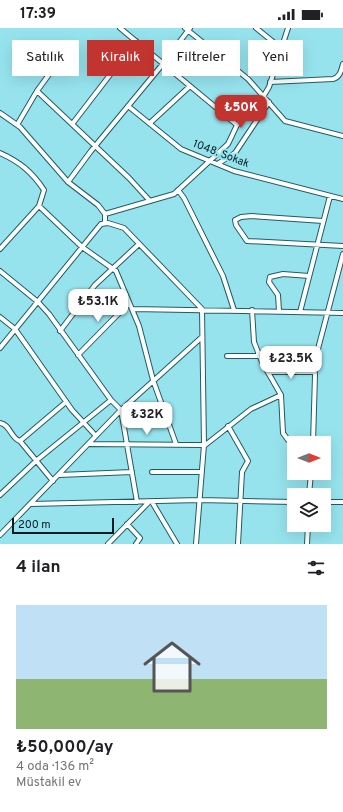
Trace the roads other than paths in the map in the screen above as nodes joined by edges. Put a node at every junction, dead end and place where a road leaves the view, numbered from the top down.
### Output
1 (120, 28) edge
2 (256, 28) edge
3 (288, 28) edge
4 (188, 29) edge
5 (135, 40) edge
6 (180, 40) edge
7 (271, 40) edge
8 (285, 40) edge
9 (154, 56) edge
10 (162, 62) edge
11 (343, 64) edge
12 (162, 66) edge
13 (48, 76) edge
14 (109, 76) edge
15 (178, 76) edge
16 (272, 76) edge
17 (270, 82) junction
18 (190, 86) junction
19 (37, 90) junction
20 (263, 97) junction
21 (269, 102) junction
22 (128, 106) junction
23 (0, 112) edge
24 (73, 123) junction
25 (150, 123) junction
26 (17, 125) junction
27 (237, 125) junction
28 (343, 136) edge
29 (95, 146) junction
30 (0, 153) edge
31 (209, 160) junction
32 (219, 164) junction
33 (68, 182) junction
34 (178, 190) junction
35 (330, 196) junction
36 (343, 199) edge
37 (150, 201) junction
38 (39, 206) junction
39 (105, 214) junction
40 (323, 221) junction
41 (105, 223) junction
42 (139, 244) junction
43 (317, 245) junction
44 (343, 246) edge
45 (82, 247) junction
46 (0, 249) edge
47 (343, 254) edge
48 (113, 269) junction
49 (0, 271) edge
50 (309, 276) junction
51 (38, 302) junction
52 (129, 303) junction
53 (133, 309) junction
54 (202, 309) junction
55 (234, 310) junction
56 (252, 310) junction
57 (279, 311) junction
58 (300, 312) junction
59 (328, 312) junction
60 (343, 313) edge
61 (0, 317) edge
62 (15, 329) junction
63 (60, 331) junction
64 (202, 337) junction
65 (0, 348) edge
66 (294, 349) dead end
67 (78, 355) junction
68 (259, 355) junction
69 (227, 356) dead end
70 (268, 372) junction
71 (314, 372) junction
72 (154, 380) junction
73 (281, 395) junction
74 (111, 400) junction
75 (66, 402) junction
76 (121, 410) junction
77 (82, 422) junction
78 (0, 423) edge
79 (228, 426) junction
80 (96, 436) junction
81 (313, 436) edge
82 (287, 439) edge
83 (20, 441) junction
84 (89, 444) junction
85 (176, 444) junction
86 (127, 445) junction
87 (204, 446) junction
88 (37, 460) junction
89 (132, 472) junction
90 (152, 472) dead end
91 (202, 472) junction
92 (59, 475) junction
93 (53, 481) junction
94 (0, 495) edge
95 (200, 500) junction
96 (240, 501) junction
97 (137, 502) junction
98 (151, 502) junction
99 (287, 502) edge
100 (331, 502) edge
101 (343, 502) edge
102 (30, 504) junction
103 (127, 524) junction
104 (308, 532) edge
105 (0, 535) edge
106 (108, 544) edge
107 (136, 544) edge
108 (177, 544) edge
109 (196, 544) edge
110 (238, 544) edge
111 (307, 544) edge

1 - 5 street
2 - 7 street
3 - 8 street
4 - 6 street
4 - 20 street
9 - 10 street
11 - 17 street
12 - 22 street
13 - 19 street
14 - 24 street
15 - 18 street
16 - 17 street
17 - 20 street
18 - 25 street
18 - 27 street
19 - 24 street
19 - 26 street
20 - 21 street
20 - 27 street
21 - 28 street
21 - 32 street
22 - 25 street, 1048. Sokak
22 - 29 street
23 - 26 street
24 - 29 street
25 - 31 street, 1048. Sokak
26 - 33 street
27 - 31 street
29 - 33 street
29 - 37 street
30 - 38 street
31 - 32 street, 1048. Sokak
31 - 34 street
32 - 35 street, 1048. Sokak
33 - 39 street
34 - 37 street
34 - 55 street
35 - 36 street, 1048. Sokak
35 - 40 street
37 - 39 street
38 - 45 street
38 - 46 street
39 - 41 street
40 - 43 street
40 - 43 street
41 - 42 street
41 - 45 street
42 - 48 street
42 - 54 street
43 - 44 street
43 - 50 street
45 - 48 street
45 - 51 street
47 - 59 street
48 - 52 street
48 - 63 street
49 - 51 street
50 - 57 street
50 - 58 street
51 - 62 street
51 - 63 street
52 - 53 street
52 - 67 street
53 - 54 street
53 - 72 street
54 - 55 street
54 - 64 street
55 - 56 street
56 - 57 street
56 - 68 street
57 - 58 street
58 - 59 street
59 - 60 street
59 - 71 street
61 - 62 street
62 - 65 street
62 - 75 street
63 - 67 street
64 - 72 street
64 - 87 street
66 - 68 street
67 - 74 street
68 - 69 street
68 - 70 street
70 - 71 street
70 - 73 street
71 - 81 street
72 - 76 street
72 - 85 street
73 - 79 street
73 - 82 street
74 - 76 street
74 - 77 street
75 - 77 street
75 - 83 street
76 - 80 street
76 - 86 street
77 - 80 street
77 - 88 street
78 - 83 street
79 - 87 street
79 - 96 street
80 - 84 street
83 - 88 street
84 - 86 street
84 - 92 street
85 - 86 street
85 - 87 street
86 - 89 street
87 - 91 street
88 - 93 street
88 - 94 street
89 - 92 street
89 - 97 street
90 - 91 street
91 - 95 street
92 - 93 street
93 - 102 street
95 - 96 street
95 - 98 street
95 - 109 street
96 - 99 street
96 - 110 street
97 - 98 street
97 - 102 street
98 - 103 street
98 - 108 street
100 - 101 street
102 - 105 street
103 - 106 street
103 - 107 street
104 - 111 street

